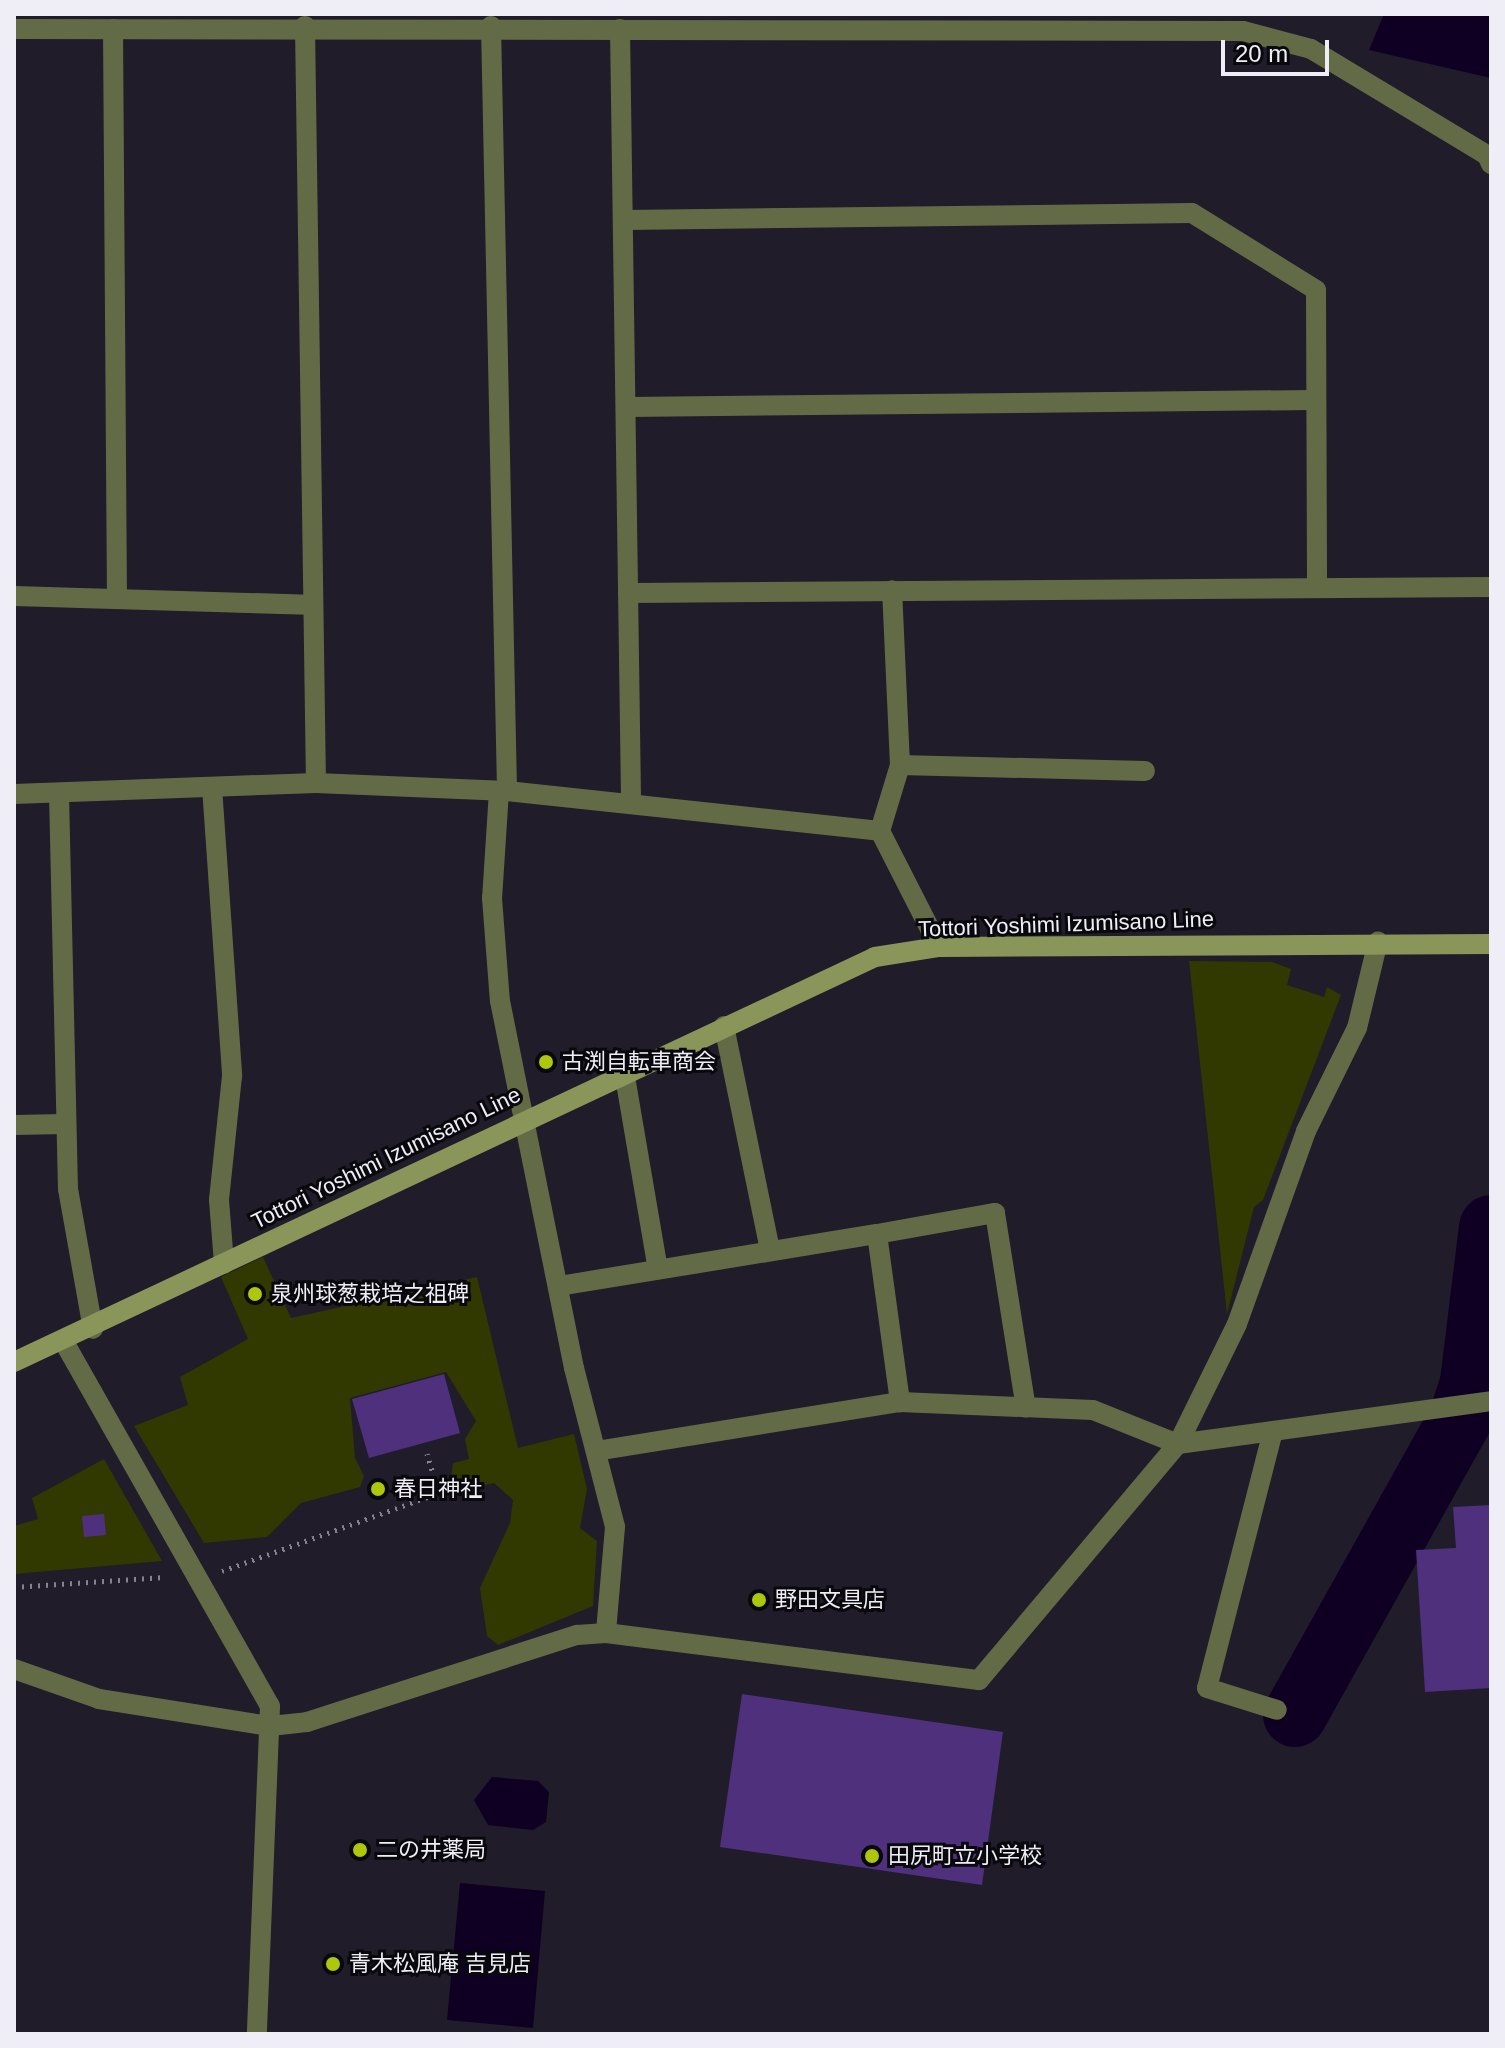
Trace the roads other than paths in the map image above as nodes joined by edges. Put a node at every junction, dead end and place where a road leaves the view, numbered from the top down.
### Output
1 (305, 26) junction
2 (491, 26) junction
3 (14, 29) edge
4 (113, 29) junction
5 (620, 29) junction
6 (1491, 164) edge
7 (625, 220) junction
8 (1313, 400) junction
9 (628, 407) junction
10 (1317, 584) junction
11 (1491, 587) edge
12 (892, 590) junction
13 (628, 593) junction
14 (14, 596) edge
15 (117, 599) junction
16 (309, 605) junction
17 (900, 765) junction
18 (1145, 771) dead end
19 (316, 783) junction
20 (212, 787) junction
21 (503, 791) junction
22 (59, 793) junction
23 (14, 794) edge
24 (631, 802) junction
25 (880, 831) junction
26 (1378, 941) junction
27 (1491, 944) edge
28 (939, 947) junction
29 (724, 1026) junction
30 (624, 1071) junction
31 (523, 1117) junction
32 (65, 1124) junction
33 (14, 1125) edge
34 (877, 1234) junction
35 (770, 1250) junction
36 (224, 1264) junction
37 (658, 1269) junction
38 (559, 1286) junction
39 (93, 1329) junction
40 (64, 1342) junction
41 (14, 1362) edge
42 (1491, 1401) edge
43 (900, 1402) junction
44 (1026, 1408) junction
45 (1273, 1431) junction
46 (1178, 1444) junction
47 (596, 1451) junction
48 (606, 1633) junction
49 (14, 1669) edge
50 (1277, 1710) dead end
51 (270, 1726) junction
52 (257, 2034) edge

1 - 2 street
1 - 4 street
1 - 16 street
2 - 5 street
2 - 21 street
3 - 4 street
4 - 15 street
5 - 6 street
5 - 7 street
7 - 8 street
7 - 9 street
8 - 9 street
8 - 10 street
9 - 13 street
10 - 11 street
10 - 12 street
12 - 13 street
12 - 17 street
13 - 24 street
14 - 15 street
15 - 16 street
16 - 19 street
17 - 18 street
17 - 25 street
19 - 20 street
19 - 21 street
20 - 22 street
20 - 36 street
21 - 24 street
21 - 31 street
22 - 23 street
22 - 32 street
24 - 25 street
25 - 28 street
26 - 27 main road, Tottori Yoshimi Izumisano Line
26 - 28 main road, Tottori Yoshimi Izumisano Line
26 - 46 street
28 - 29 main road, Tottori Yoshimi Izumisano Line
29 - 30 main road, Tottori Yoshimi Izumisano Line
29 - 35 street
30 - 31 main road, Tottori Yoshimi Izumisano Line
30 - 37 street
31 - 36 main road, Tottori Yoshimi Izumisano Line
31 - 38 street
32 - 33 street
32 - 39 street
34 - 35 street
34 - 43 street
34 - 44 street
35 - 37 street
36 - 39 main road, Tottori Yoshimi Izumisano Line
37 - 38 street
38 - 47 street
39 - 40 main road, Tottori Yoshimi Izumisano Line
40 - 41 main road, Tottori Yoshimi Izumisano Line
40 - 51 street
42 - 45 street
43 - 44 street
43 - 47 street
44 - 46 street
45 - 46 street
45 - 50 street
46 - 48 street
47 - 48 street
48 - 51 street
49 - 51 street
51 - 52 street

